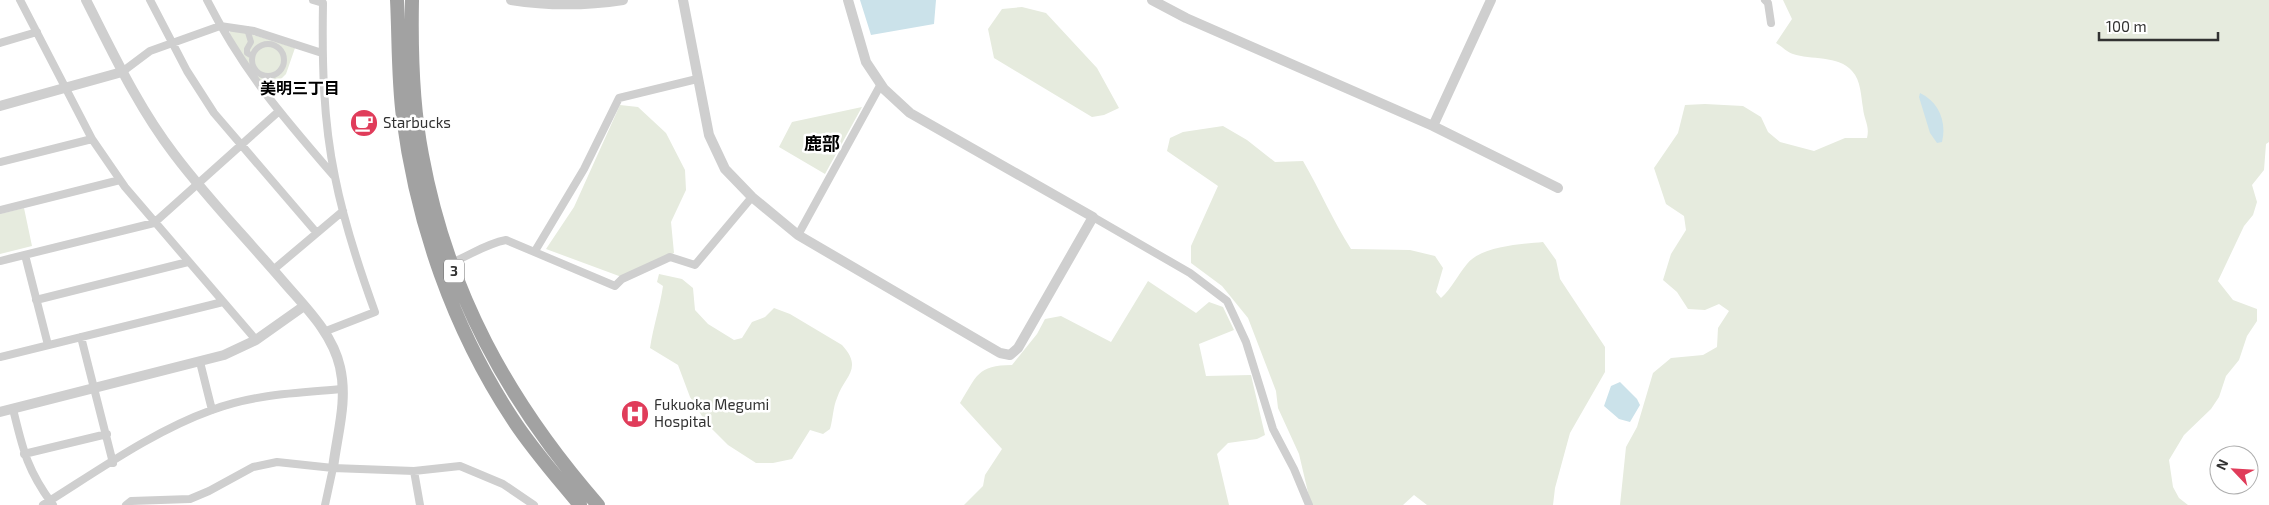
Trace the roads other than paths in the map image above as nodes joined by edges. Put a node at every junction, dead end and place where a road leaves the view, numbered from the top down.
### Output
1 (20, 0) edge
2 (86, 0) edge
3 (150, 0) edge
4 (207, 0) edge
5 (313, 0) edge
6 (397, 0) edge
7 (412, 0) edge
8 (511, 0) edge
9 (622, 0) edge
10 (683, 0) edge
11 (848, 0) edge
12 (1152, 0) edge
13 (1491, 0) edge
14 (1765, 0) edge
15 (1771, 23) dead end
16 (220, 26) junction
17 (247, 29) junction
18 (37, 32) junction
19 (0, 43) edge
20 (172, 44) junction
21 (322, 53) junction
22 (252, 56) junction
23 (122, 72) junction
24 (264, 76) junction
25 (697, 79) junction
26 (881, 84) junction
27 (258, 87) junction
28 (67, 88) junction
29 (0, 106) edge
30 (278, 112) junction
31 (1433, 126) junction
32 (92, 139) junction
33 (240, 146) junction
34 (0, 162) edge
35 (334, 176) junction
36 (120, 180) junction
37 (198, 185) junction
38 (1558, 188) dead end
39 (752, 197) junction
40 (0, 210) edge
41 (343, 211) junction
42 (1093, 217) junction
43 (154, 223) junction
44 (316, 232) junction
45 (798, 235) junction
46 (535, 251) junction
47 (25, 255) junction
48 (0, 261) edge
49 (188, 262) junction
50 (451, 263) junction
51 (273, 270) junction
52 (36, 300) junction
53 (223, 302) junction
54 (304, 306) junction
55 (326, 331) junction
56 (82, 337) junction
57 (256, 340) junction
58 (48, 345) junction
59 (0, 356) edge
60 (200, 362) junction
61 (95, 388) junction
62 (344, 389) junction
63 (13, 408) junction
64 (212, 410) junction
65 (0, 412) edge
66 (107, 434) junction
67 (24, 454) junction
68 (113, 462) junction
69 (333, 468) junction
70 (414, 471) junction
71 (48, 504) edge
72 (126, 505) edge
73 (324, 505) edge
74 (420, 505) edge
75 (534, 505) edge
76 (580, 505) edge
77 (598, 505) edge
78 (1309, 505) edge

1 - 18 street
2 - 23 street
3 - 20 street
4 - 16 street
5 - 21 street
6 - 76 highway, 3
7 - 50 highway, 3
8 - 9 street
10 - 25 street
11 - 26 street
12 - 31 street
13 - 31 street
14 - 15 street
16 - 17 street
16 - 20 street
16 - 27 street
17 - 21 street
17 - 22 street
18 - 19 street
18 - 28 street
20 - 23 street
20 - 33 street
21 - 35 street
22 - 24 street
22 - 24 street
23 - 28 street
23 - 37 street
24 - 27 street
25 - 39 street
25 - 46 street
26 - 42 street
26 - 45 street
27 - 30 street
28 - 29 street
28 - 32 street
30 - 33 street
30 - 35 street
31 - 38 street
32 - 34 street
32 - 36 street
33 - 37 street
33 - 44 street
35 - 41 street
36 - 40 street
36 - 43 street
37 - 43 street
37 - 51 street
39 - 45 street
39 - 46 street
41 - 44 street
41 - 55 street
42 - 45 street
42 - 78 street
43 - 47 street
43 - 49 street
44 - 51 street
46 - 50 street
47 - 48 street
47 - 52 street
49 - 52 street
49 - 53 street
50 - 77 highway, 3
51 - 54 street
52 - 58 street
53 - 56 street
53 - 57 street
54 - 55 street
54 - 57 street
55 - 62 street
56 - 58 street
56 - 61 street
57 - 60 street
58 - 59 street
60 - 61 street
60 - 64 street
61 - 63 street
61 - 66 street
62 - 64 street
62 - 69 street
63 - 65 street
63 - 67 street
64 - 68 street
66 - 67 street
66 - 68 street
67 - 71 street
68 - 71 street
69 - 70 street
69 - 72 street
69 - 73 street
70 - 74 street
70 - 75 street

